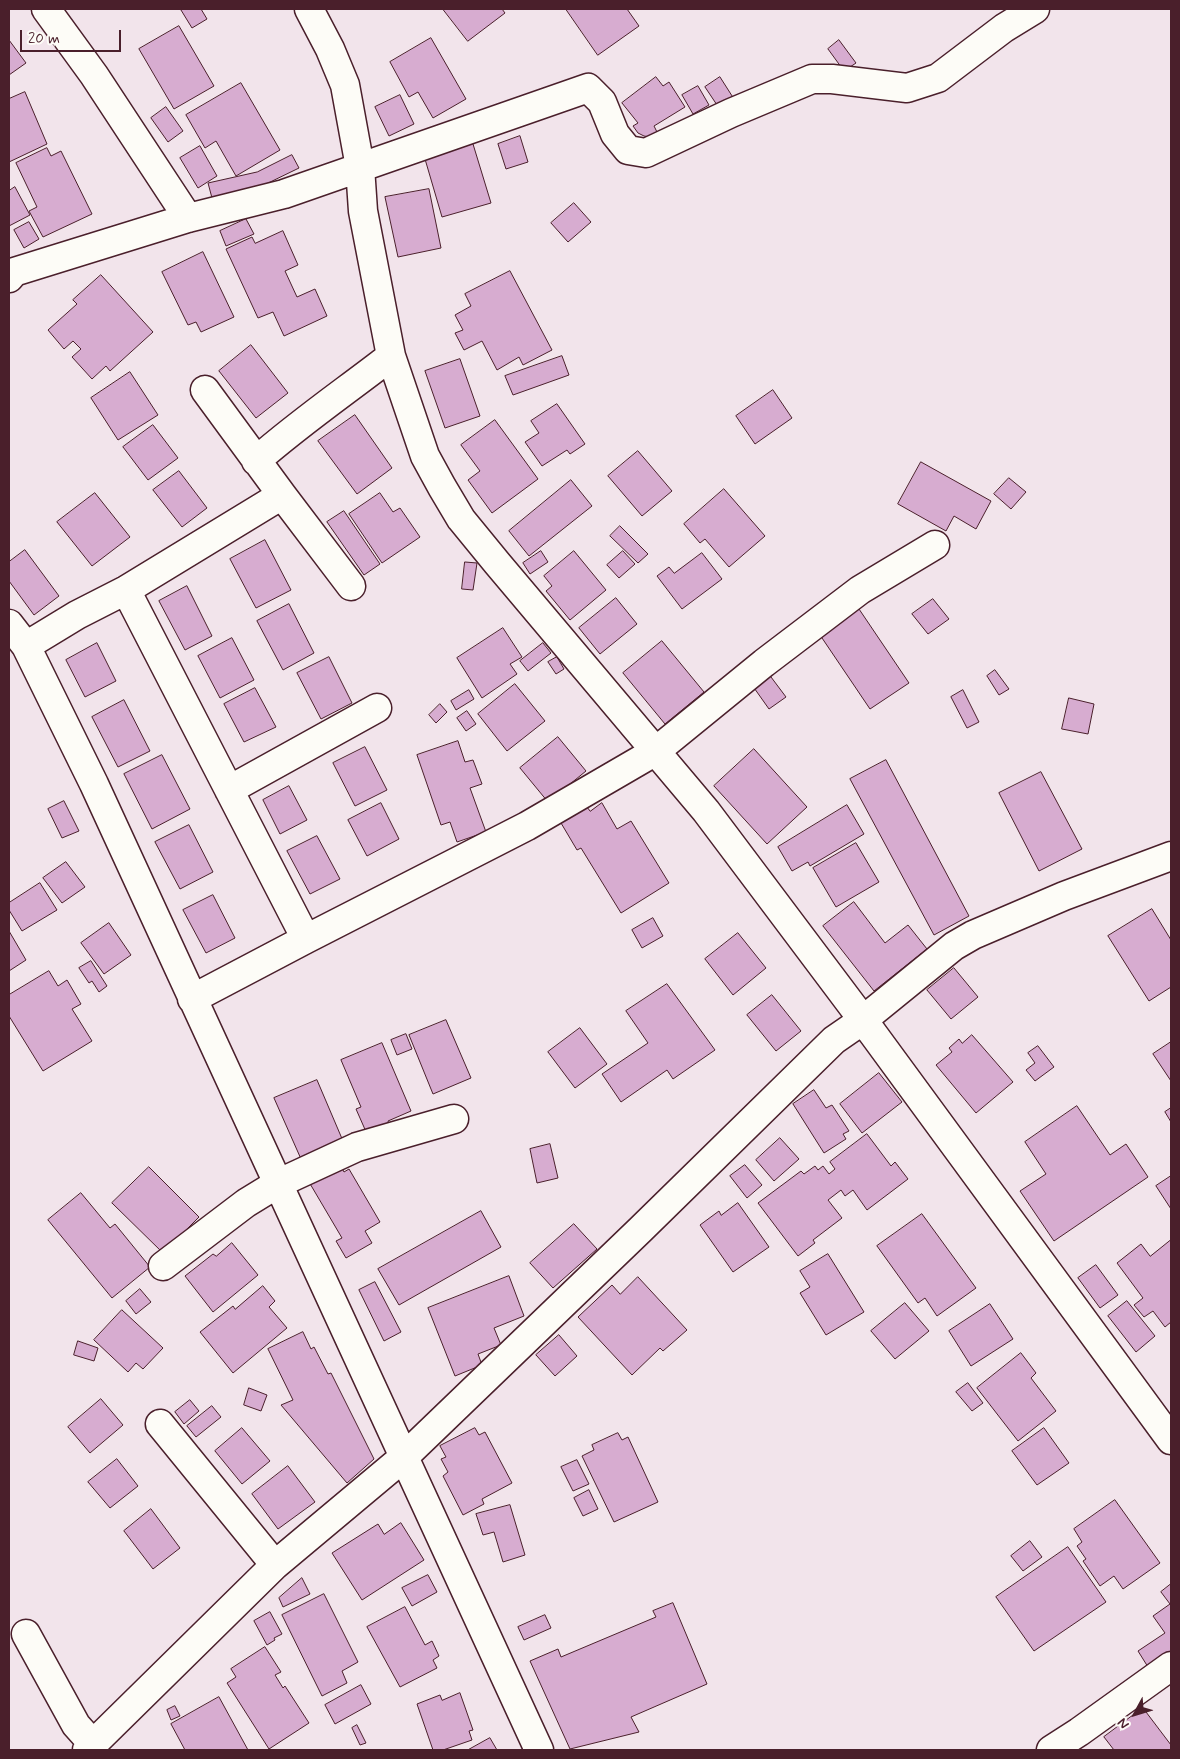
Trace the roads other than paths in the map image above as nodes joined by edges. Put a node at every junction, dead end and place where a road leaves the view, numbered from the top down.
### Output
1 (46, 9) edge
2 (309, 9) edge
3 (1035, 9) edge
4 (360, 167) junction
5 (188, 218) junction
6 (11, 270) edge
7 (391, 356) junction
8 (205, 390) dead end
9 (256, 460) junction
10 (282, 495) junction
11 (935, 545) dead end
12 (351, 586) dead end
13 (126, 590) junction
14 (9, 624) edge
15 (26, 646) junction
16 (377, 708) dead end
17 (656, 751) junction
18 (229, 790) junction
19 (1171, 856) edge
20 (306, 939) junction
21 (192, 999) junction
22 (863, 1020) junction
23 (454, 1119) dead end
24 (277, 1184) junction
25 (163, 1266) dead end
26 (160, 1424) dead end
27 (1171, 1440) edge
28 (404, 1457) junction
29 (276, 1565) junction
30 (26, 1634) dead end
31 (1171, 1666) edge
32 (90, 1747) edge
33 (539, 1750) edge
34 (1051, 1750) edge

1 - 5 street
2 - 4 street
3 - 4 street
4 - 5 street
4 - 7 street
5 - 6 street
7 - 9 street
7 - 17 street
8 - 9 street
9 - 10 street
10 - 12 street
10 - 13 street
11 - 17 street
13 - 15 street
13 - 18 street
14 - 15 street
15 - 21 street
16 - 18 street
17 - 20 street
17 - 22 street
18 - 20 street
19 - 22 street
20 - 21 street
21 - 24 street
22 - 27 street
22 - 28 street
23 - 24 street
24 - 25 street
24 - 28 street
26 - 29 street
28 - 29 street
28 - 33 street
29 - 32 street
30 - 32 street
31 - 34 street

